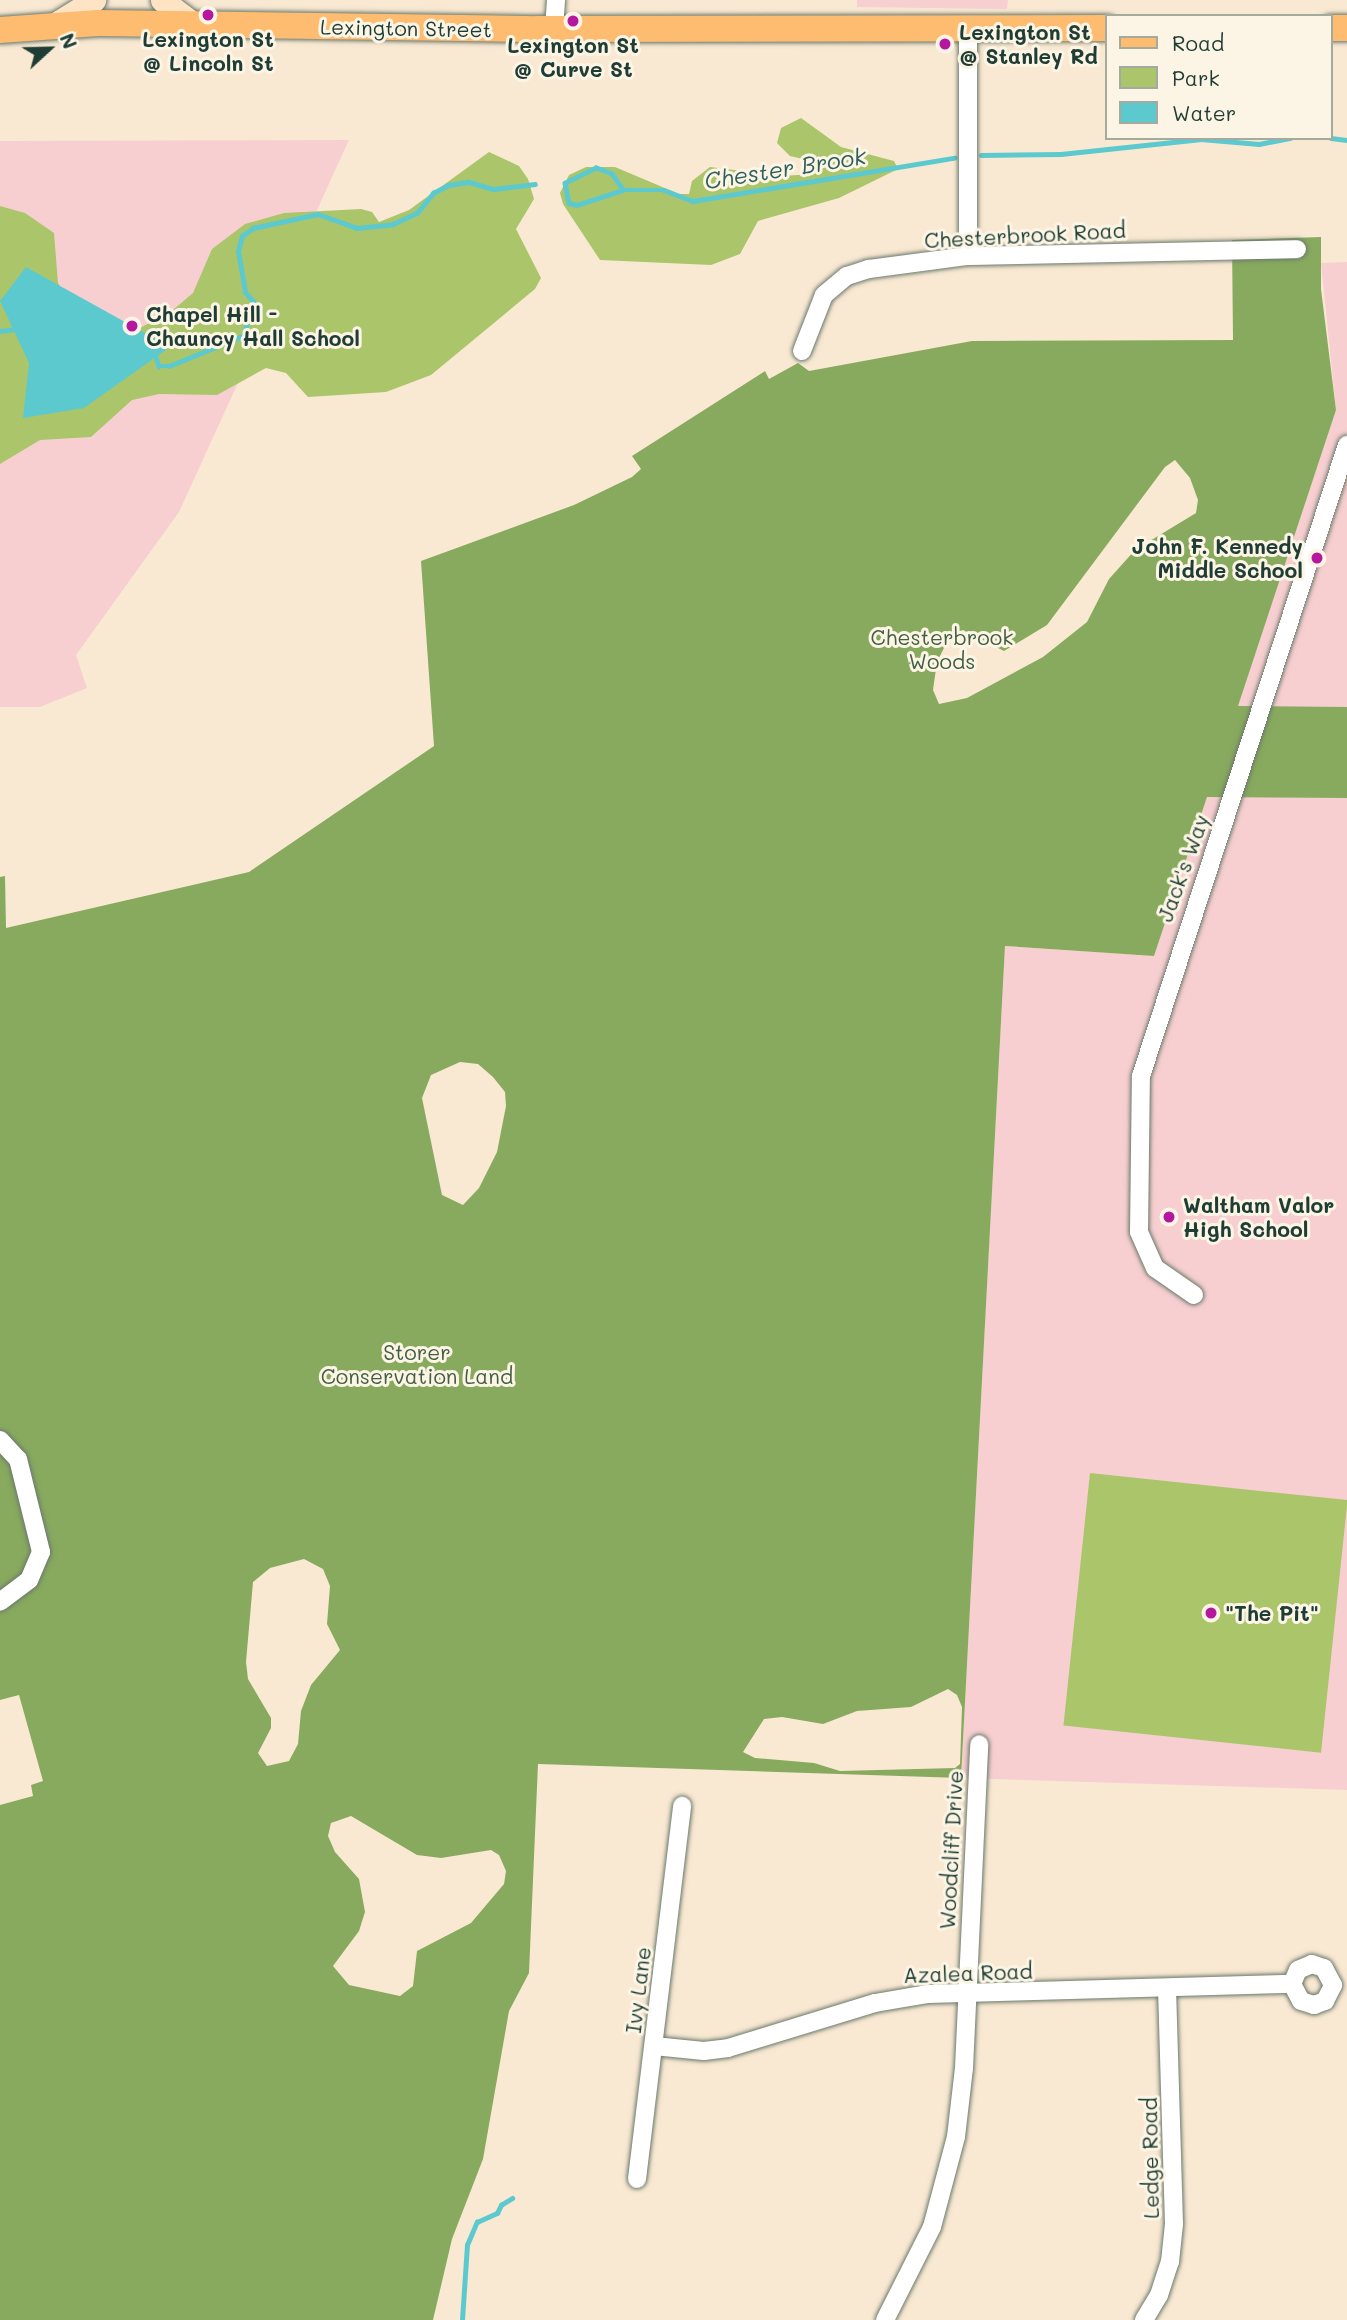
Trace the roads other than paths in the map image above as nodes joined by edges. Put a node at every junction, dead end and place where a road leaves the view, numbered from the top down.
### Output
1 (94, 0) edge
2 (162, 0) edge
3 (556, 0) edge
4 (55, 24) junction
5 (195, 25) junction
6 (1106, 28) edge
7 (554, 29) junction
8 (968, 29) junction
9 (0, 30) edge
10 (1297, 249) dead end
11 (968, 256) junction
12 (802, 351) dead end
13 (1347, 446) edge
14 (1195, 1295) dead end
15 (0, 1440) edge
16 (0, 1602) edge
17 (979, 1744) dead end
18 (682, 1806) dead end
19 (1293, 1984) dead end
20 (1167, 1989) junction
21 (967, 1993) junction
22 (654, 2046) junction
23 (637, 2179) dead end
24 (885, 2320) edge
25 (1144, 2320) edge

1 - 4 street
2 - 5 street
3 - 7 street
4 - 5 main road, Lexington Street
4 - 9 main road, Lexington Street
5 - 7 main road, Lexington Street
6 - 8 main road, Lexington Street
7 - 8 main road, Lexington Street
8 - 11 street
10 - 11 street, Chesterbrook Road
11 - 12 street, Chesterbrook Road
13 - 14 street, Jack's Way
15 - 16 street
17 - 21 street, Woodcliff Drive
18 - 22 street, Ivy Lane
19 - 20 street, Azalea Road
20 - 21 street, Azalea Road
20 - 25 street, Ledge Road
21 - 22 street, Azalea Road
21 - 24 street, Woodcliff Drive
22 - 23 street, Ivy Lane

